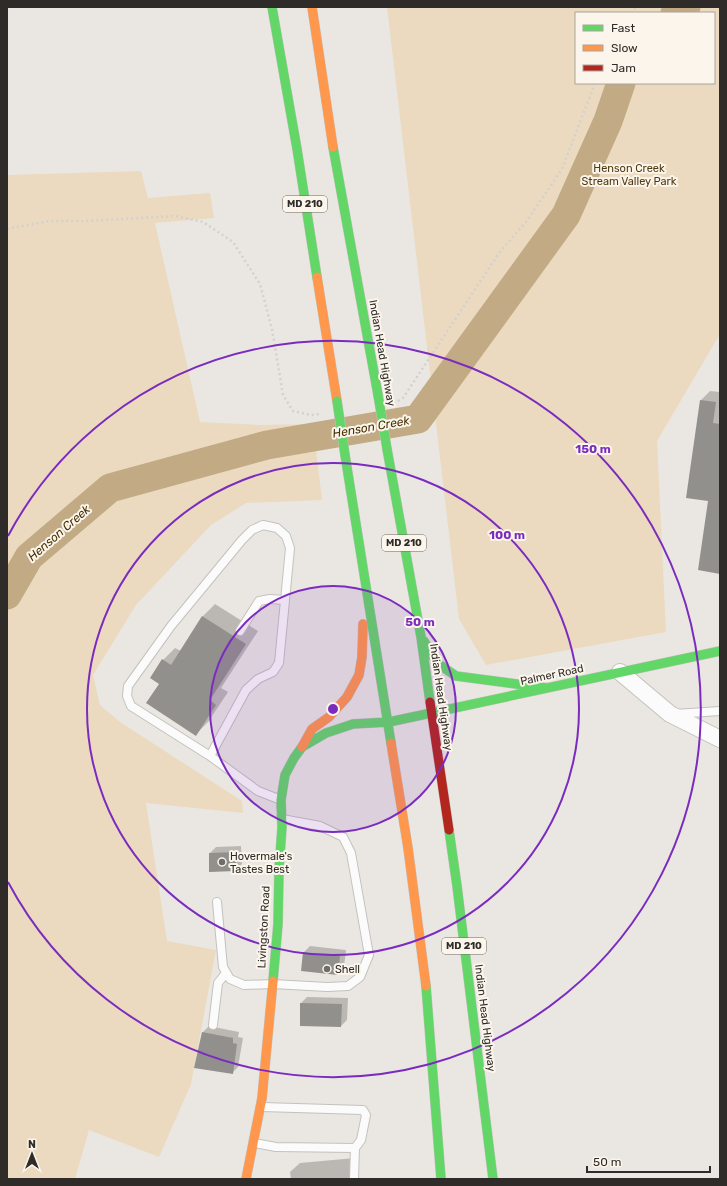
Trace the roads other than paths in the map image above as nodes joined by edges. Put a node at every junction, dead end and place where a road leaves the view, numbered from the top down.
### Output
1 (272, 7) edge
2 (312, 7) edge
3 (322, 7) edge
4 (318, 48) junction
5 (364, 565) junction
6 (286, 600) junction
7 (240, 631) dead end
8 (421, 637) junction
9 (720, 651) edge
10 (620, 672) junction
11 (547, 688) junction
12 (720, 711) edge
13 (431, 713) junction
14 (670, 714) junction
15 (388, 722) junction
16 (720, 739) edge
17 (302, 747) junction
18 (210, 756) junction
19 (281, 800) junction
20 (282, 819) junction
21 (217, 902) dead end
22 (226, 973) junction
23 (273, 984) junction
24 (213, 1025) dead end
25 (260, 1107) junction
26 (253, 1143) junction
27 (355, 1148) junction
28 (246, 1179) edge
29 (354, 1179) edge
30 (441, 1179) edge
31 (493, 1179) edge

1 - 5 main road, MD 210, bridge
2 - 4 main road, Indian Head Highway / MD 210
3 - 4 main road
4 - 8 main road, Indian Head Highway / MD 210, bridge
5 - 15 main road, MD 210
5 - 17 main road
6 - 7 lane
6 - 18 lane
6 - 18 lane
8 - 11 main road
8 - 13 main road, Indian Head Highway / MD 210
9 - 10 main road, Palmer Road
10 - 11 main road, Palmer Road
10 - 14 street
11 - 13 main road, Palmer Road
12 - 14 lane
13 - 15 main road, Palmer Road
13 - 31 main road, Indian Head Highway / MD 210
14 - 16 street
15 - 17 main road, Livingston Road
15 - 30 main road, MD 210
17 - 19 main road, Livingston Road
18 - 19 lane
19 - 20 main road, Livingston Road
20 - 23 main road, Livingston Road
20 - 23 lane
21 - 22 lane
22 - 23 lane
22 - 24 lane
23 - 25 main road, Livingston Road
25 - 26 main road, Livingston Road
25 - 27 lane
26 - 27 lane
26 - 28 main road, Livingston Road
27 - 29 lane

